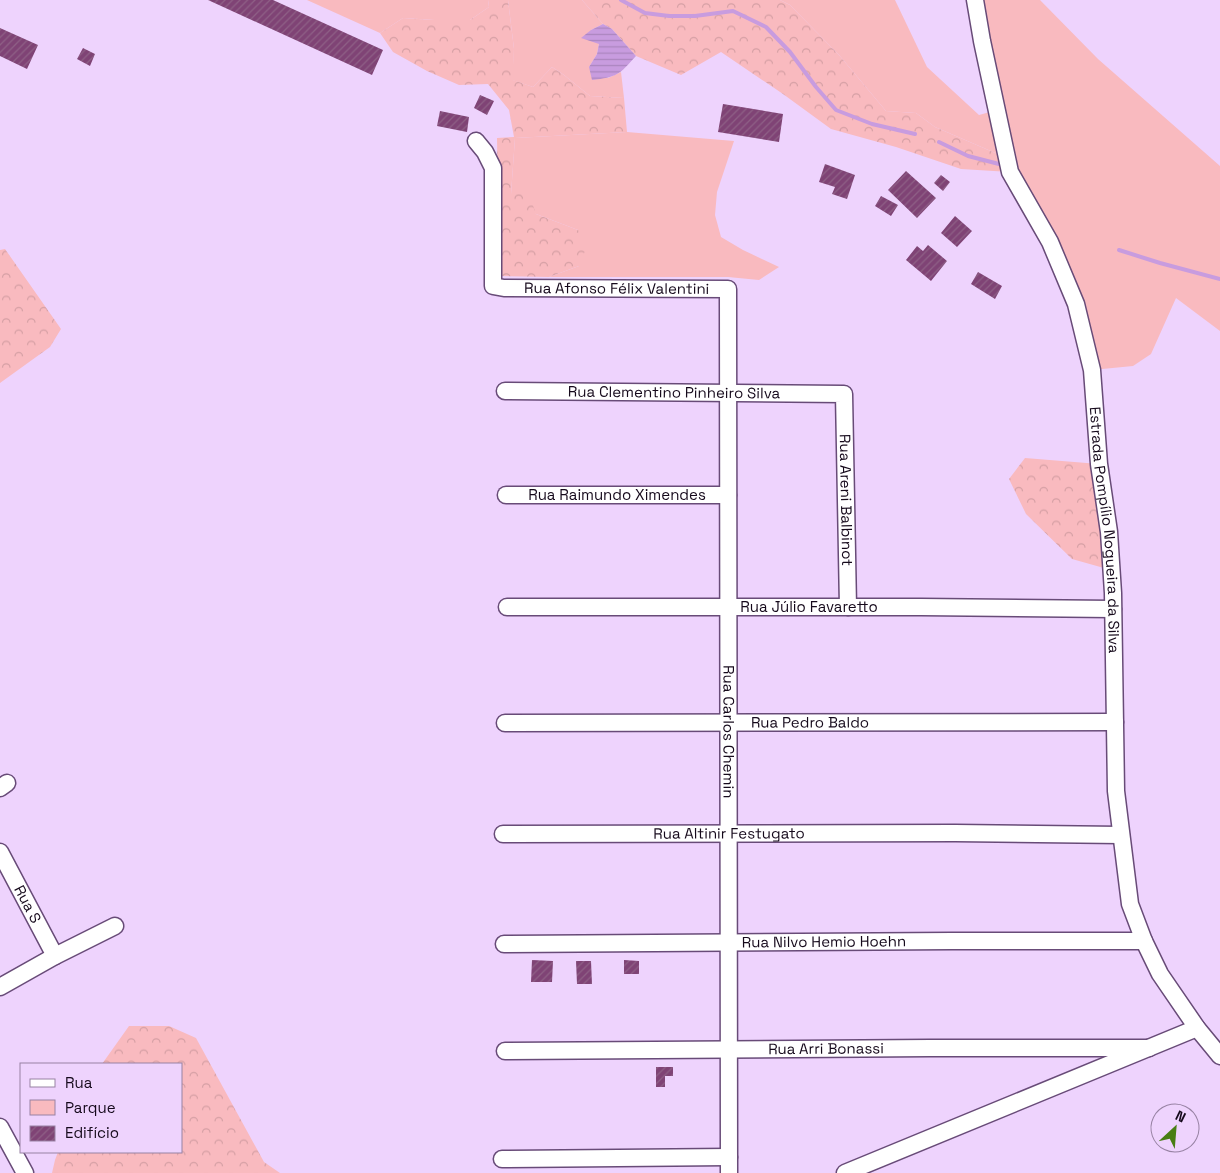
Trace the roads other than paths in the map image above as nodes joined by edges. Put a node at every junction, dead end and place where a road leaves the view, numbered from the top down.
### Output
1 (975, 0) edge
2 (476, 141) dead end
3 (728, 289) joint
4 (505, 391) dead end
5 (728, 393) junction
6 (844, 394) joint
7 (506, 495) dead end
8 (728, 495) junction
9 (507, 607) dead end
10 (728, 607) junction
11 (848, 607) junction
12 (1113, 609) junction
13 (1115, 722) junction
14 (505, 723) dead end
15 (728, 723) junction
16 (503, 834) dead end
17 (728, 834) junction
18 (1121, 835) junction
19 (0, 852) edge
20 (115, 926) dead end
21 (1144, 941) junction
22 (729, 942) junction
23 (504, 944) dead end
24 (55, 956) junction
25 (0, 987) edge
26 (1197, 1028) junction
27 (1149, 1048) junction
28 (728, 1049) junction
29 (504, 1051) dead end
30 (1220, 1056) edge
31 (2, 1138) edge
32 (502, 1159) dead end
33 (729, 1165) edge
34 (25, 1173) edge
35 (845, 1173) edge

1 - 12 street, Estrada Pompílio Nogueira da Silva
2 - 3 street, Rua Afonso Félix Valentini
3 - 5 street, Rua Carlos Chemin
4 - 5 street, Rua Clementino Pinheiro Silva
5 - 6 street, Rua Clementino Pinheiro Silva
5 - 8 street, Rua Carlos Chemin
6 - 11 street, Rua Areni Balbinot
7 - 8 street, Rua Raimundo Ximendes
8 - 10 street, Rua Carlos Chemin
9 - 10 street, Rua Júlio Favaretto
10 - 11 street, Rua Júlio Favaretto
10 - 15 street, Rua Carlos Chemin
11 - 12 street, Rua Júlio Favaretto
12 - 13 street, Estrada Pompílio Nogueira da Silva
13 - 15 street, Rua Pedro Baldo
13 - 18 street, Estrada Pompílio Nogueira da Silva
14 - 15 street, Rua Pedro Baldo
15 - 17 street, Rua Carlos Chemin
16 - 17 street, Rua Altinir Festugato
17 - 18 street, Rua Altinir Festugato
17 - 22 street, Rua Carlos Chemin
18 - 21 street, Estrada Pompílio Nogueira da Silva
19 - 24 street, Rua S
20 - 24 street
21 - 22 street, Rua Nilvo Hemio Hoehn
21 - 26 street, Estrada Pompílio Nogueira da Silva
22 - 23 street, Rua Nilvo Hemio Hoehn
22 - 28 street, Rua Carlos Chemin
24 - 25 street
26 - 27 street
26 - 30 street, Estrada Pompílio Nogueira da Silva
27 - 28 street, Rua Arri Bonassi
27 - 35 street
28 - 29 street, Rua Arri Bonassi
28 - 33 street, Rua Carlos Chemin
31 - 34 street
32 - 33 street

